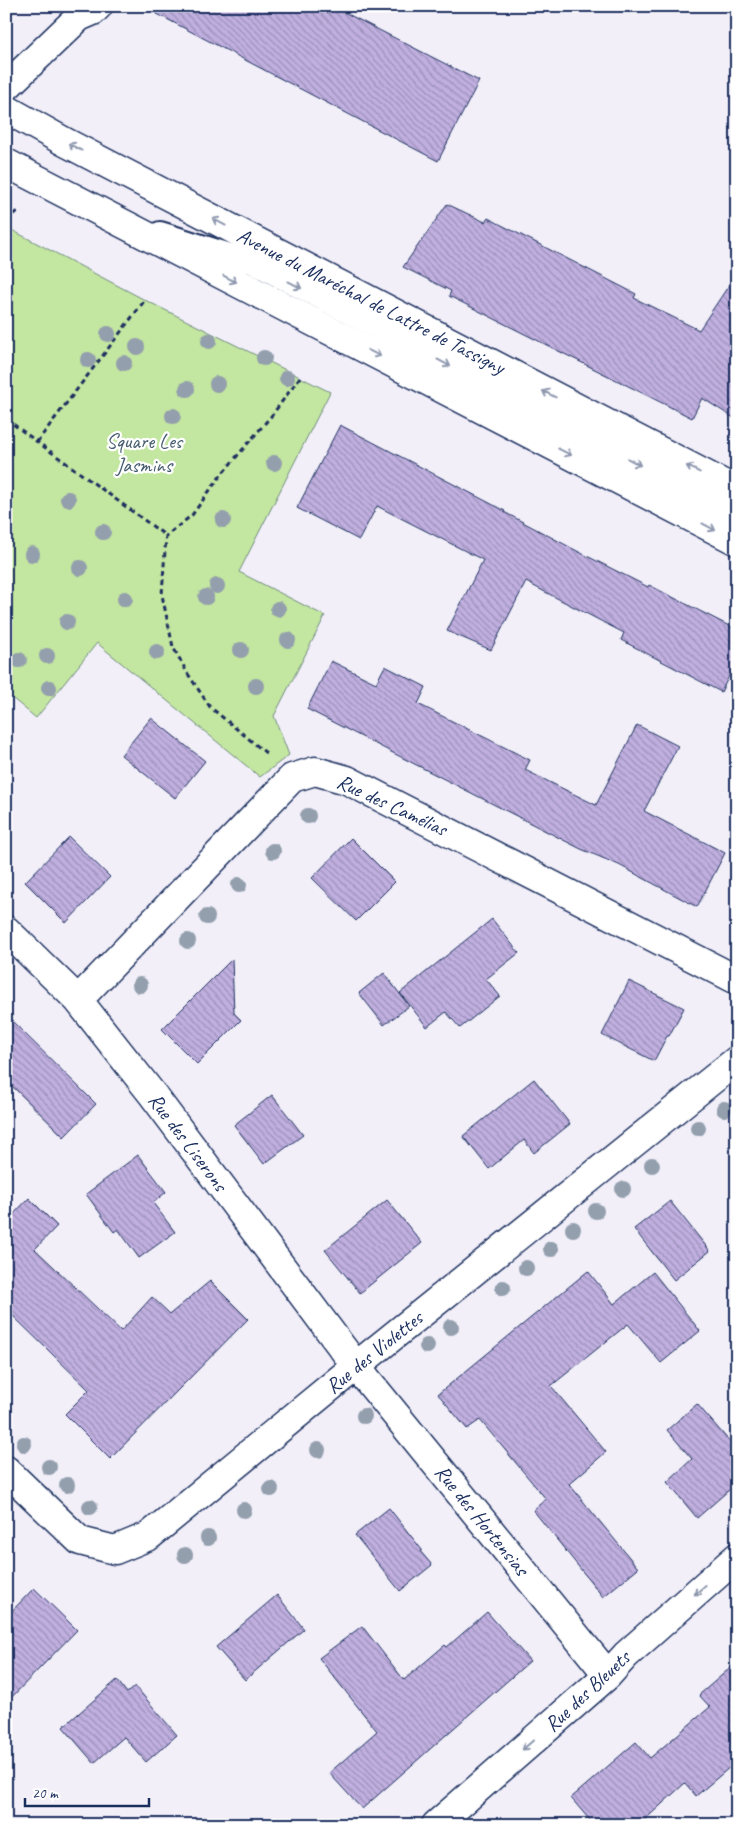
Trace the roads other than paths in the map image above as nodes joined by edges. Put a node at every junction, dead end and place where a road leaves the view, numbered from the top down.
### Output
1 (98, 6) edge
2 (6, 87) edge
3 (6, 109) edge
4 (6, 163) edge
5 (109, 216) junction
6 (734, 484) edge
7 (737, 516) edge
8 (737, 541) edge
9 (6, 930) edge
10 (737, 980) edge
11 (78, 1000) junction
12 (737, 1060) edge
13 (356, 1366) junction
14 (6, 1470) edge
15 (737, 1558) edge
16 (608, 1675) junction
17 (436, 1825) edge

1 - 2 street
6 -> 3 street, Avenue du Maréchal de Lattre de Tassigny
4 - 5 street, Avenue du Maréchal de Lattre de Tassigny
5 -> 7 lane, Avenue du Maréchal de Lattre de Tassigny
5 -> 8 street, Avenue du Maréchal de Lattre de Tassigny
9 - 11 street, Rue des Liserons
10 - 11 street, Rue des Camélias
11 - 13 street, Rue des Liserons
12 - 13 street, Rue des Violettes
13 - 14 street, Rue des Violettes
13 - 16 street, Rue des Hortensias
15 -> 16 street, Rue des Bleuets
16 -> 17 street, Rue des Bleuets

